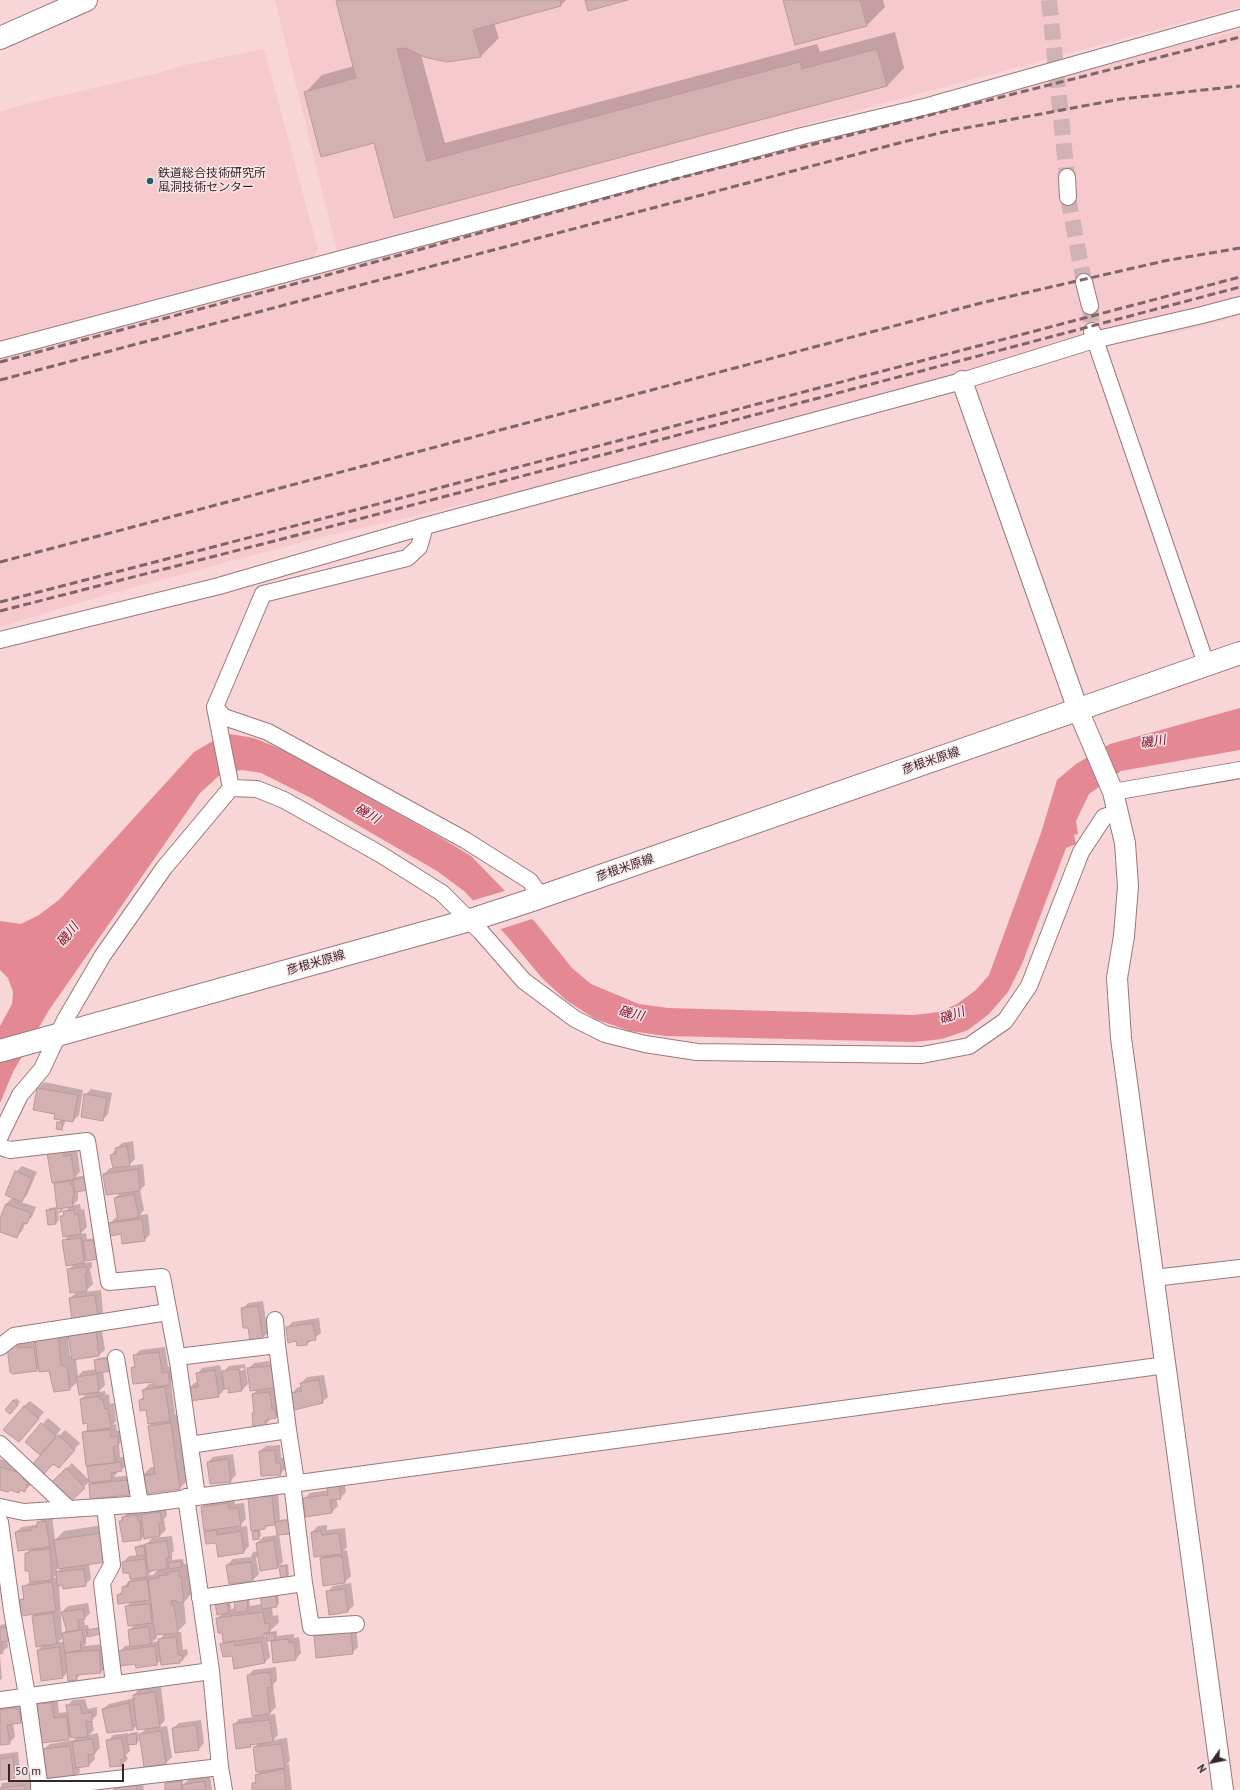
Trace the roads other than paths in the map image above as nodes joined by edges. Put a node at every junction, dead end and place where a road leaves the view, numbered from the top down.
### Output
1 (86, 0) edge
2 (1240, 18) edge
3 (0, 38) edge
4 (1067, 176) tunnel mouth
5 (1068, 197) tunnel mouth
6 (1084, 282) tunnel mouth
7 (1240, 305) edge
8 (1090, 306) tunnel mouth
9 (1093, 336) junction
10 (0, 350) edge
11 (962, 381) junction
12 (425, 526) junction
13 (0, 640) edge
14 (1240, 653) edge
15 (1206, 664) junction
16 (1078, 710) junction
17 (216, 713) junction
18 (1240, 770) edge
19 (230, 784) junction
20 (1112, 791) junction
21 (1118, 812) junction
22 (536, 899) junction
23 (474, 919) junction
24 (52, 1038) junction
25 (0, 1051) edge
26 (0, 1136) edge
27 (0, 1147) edge
28 (1240, 1268) edge
29 (1154, 1278) junction
30 (168, 1312) junction
31 (275, 1320) dead end
32 (276, 1345) junction
33 (0, 1347) edge
34 (177, 1357) junction
35 (116, 1358) dead end
36 (1166, 1365) junction
37 (288, 1430) junction
38 (0, 1444) edge
39 (190, 1446) junction
40 (294, 1483) junction
41 (191, 1496) junction
42 (140, 1504) junction
43 (0, 1507) edge
44 (105, 1507) junction
45 (70, 1510) junction
46 (0, 1522) edge
47 (304, 1583) junction
48 (200, 1598) junction
49 (6, 1612) edge
50 (356, 1624) dead end
51 (211, 1671) junction
52 (114, 1684) junction
53 (27, 1695) junction
54 (0, 1700) edge
55 (220, 1767) junction
56 (39, 1789) edge
57 (224, 1790) edge
58 (1223, 1790) edge

1 - 3 main road
2 - 10 street
4 - 5 street
6 - 8 street
7 - 9 street
9 - 11 street
9 - 15 street
11 - 12 street
11 - 16 street
12 - 13 street
12 - 17 street
14 - 15 main road, 彦根米原線
15 - 16 main road, 彦根米原線
16 - 20 street
16 - 22 main road, 彦根米原線
17 - 19 street
17 - 22 street
18 - 20 street
19 - 23 street
19 - 24 street
20 - 21 street
21 - 23 street
21 - 29 street
22 - 23 main road, 彦根米原線
23 - 24 main road, 彦根米原線
24 - 25 main road, 彦根米原線
24 - 26 street
27 - 30 street
28 - 29 street
29 - 36 street
30 - 33 street
30 - 34 street
31 - 32 street
32 - 34 street
32 - 37 street
34 - 39 street
35 - 42 street
36 - 40 street
36 - 58 street
37 - 39 street
37 - 40 street
38 - 45 street
39 - 41 street
40 - 41 street
40 - 47 street
41 - 42 street
41 - 48 street
42 - 44 street
43 - 45 street
44 - 45 street
44 - 52 street
46 - 49 street
47 - 48 street
47 - 50 street
48 - 51 street
49 - 53 street
51 - 52 street
51 - 55 street
52 - 53 street
53 - 54 street
53 - 56 street
55 - 56 street
55 - 57 street

